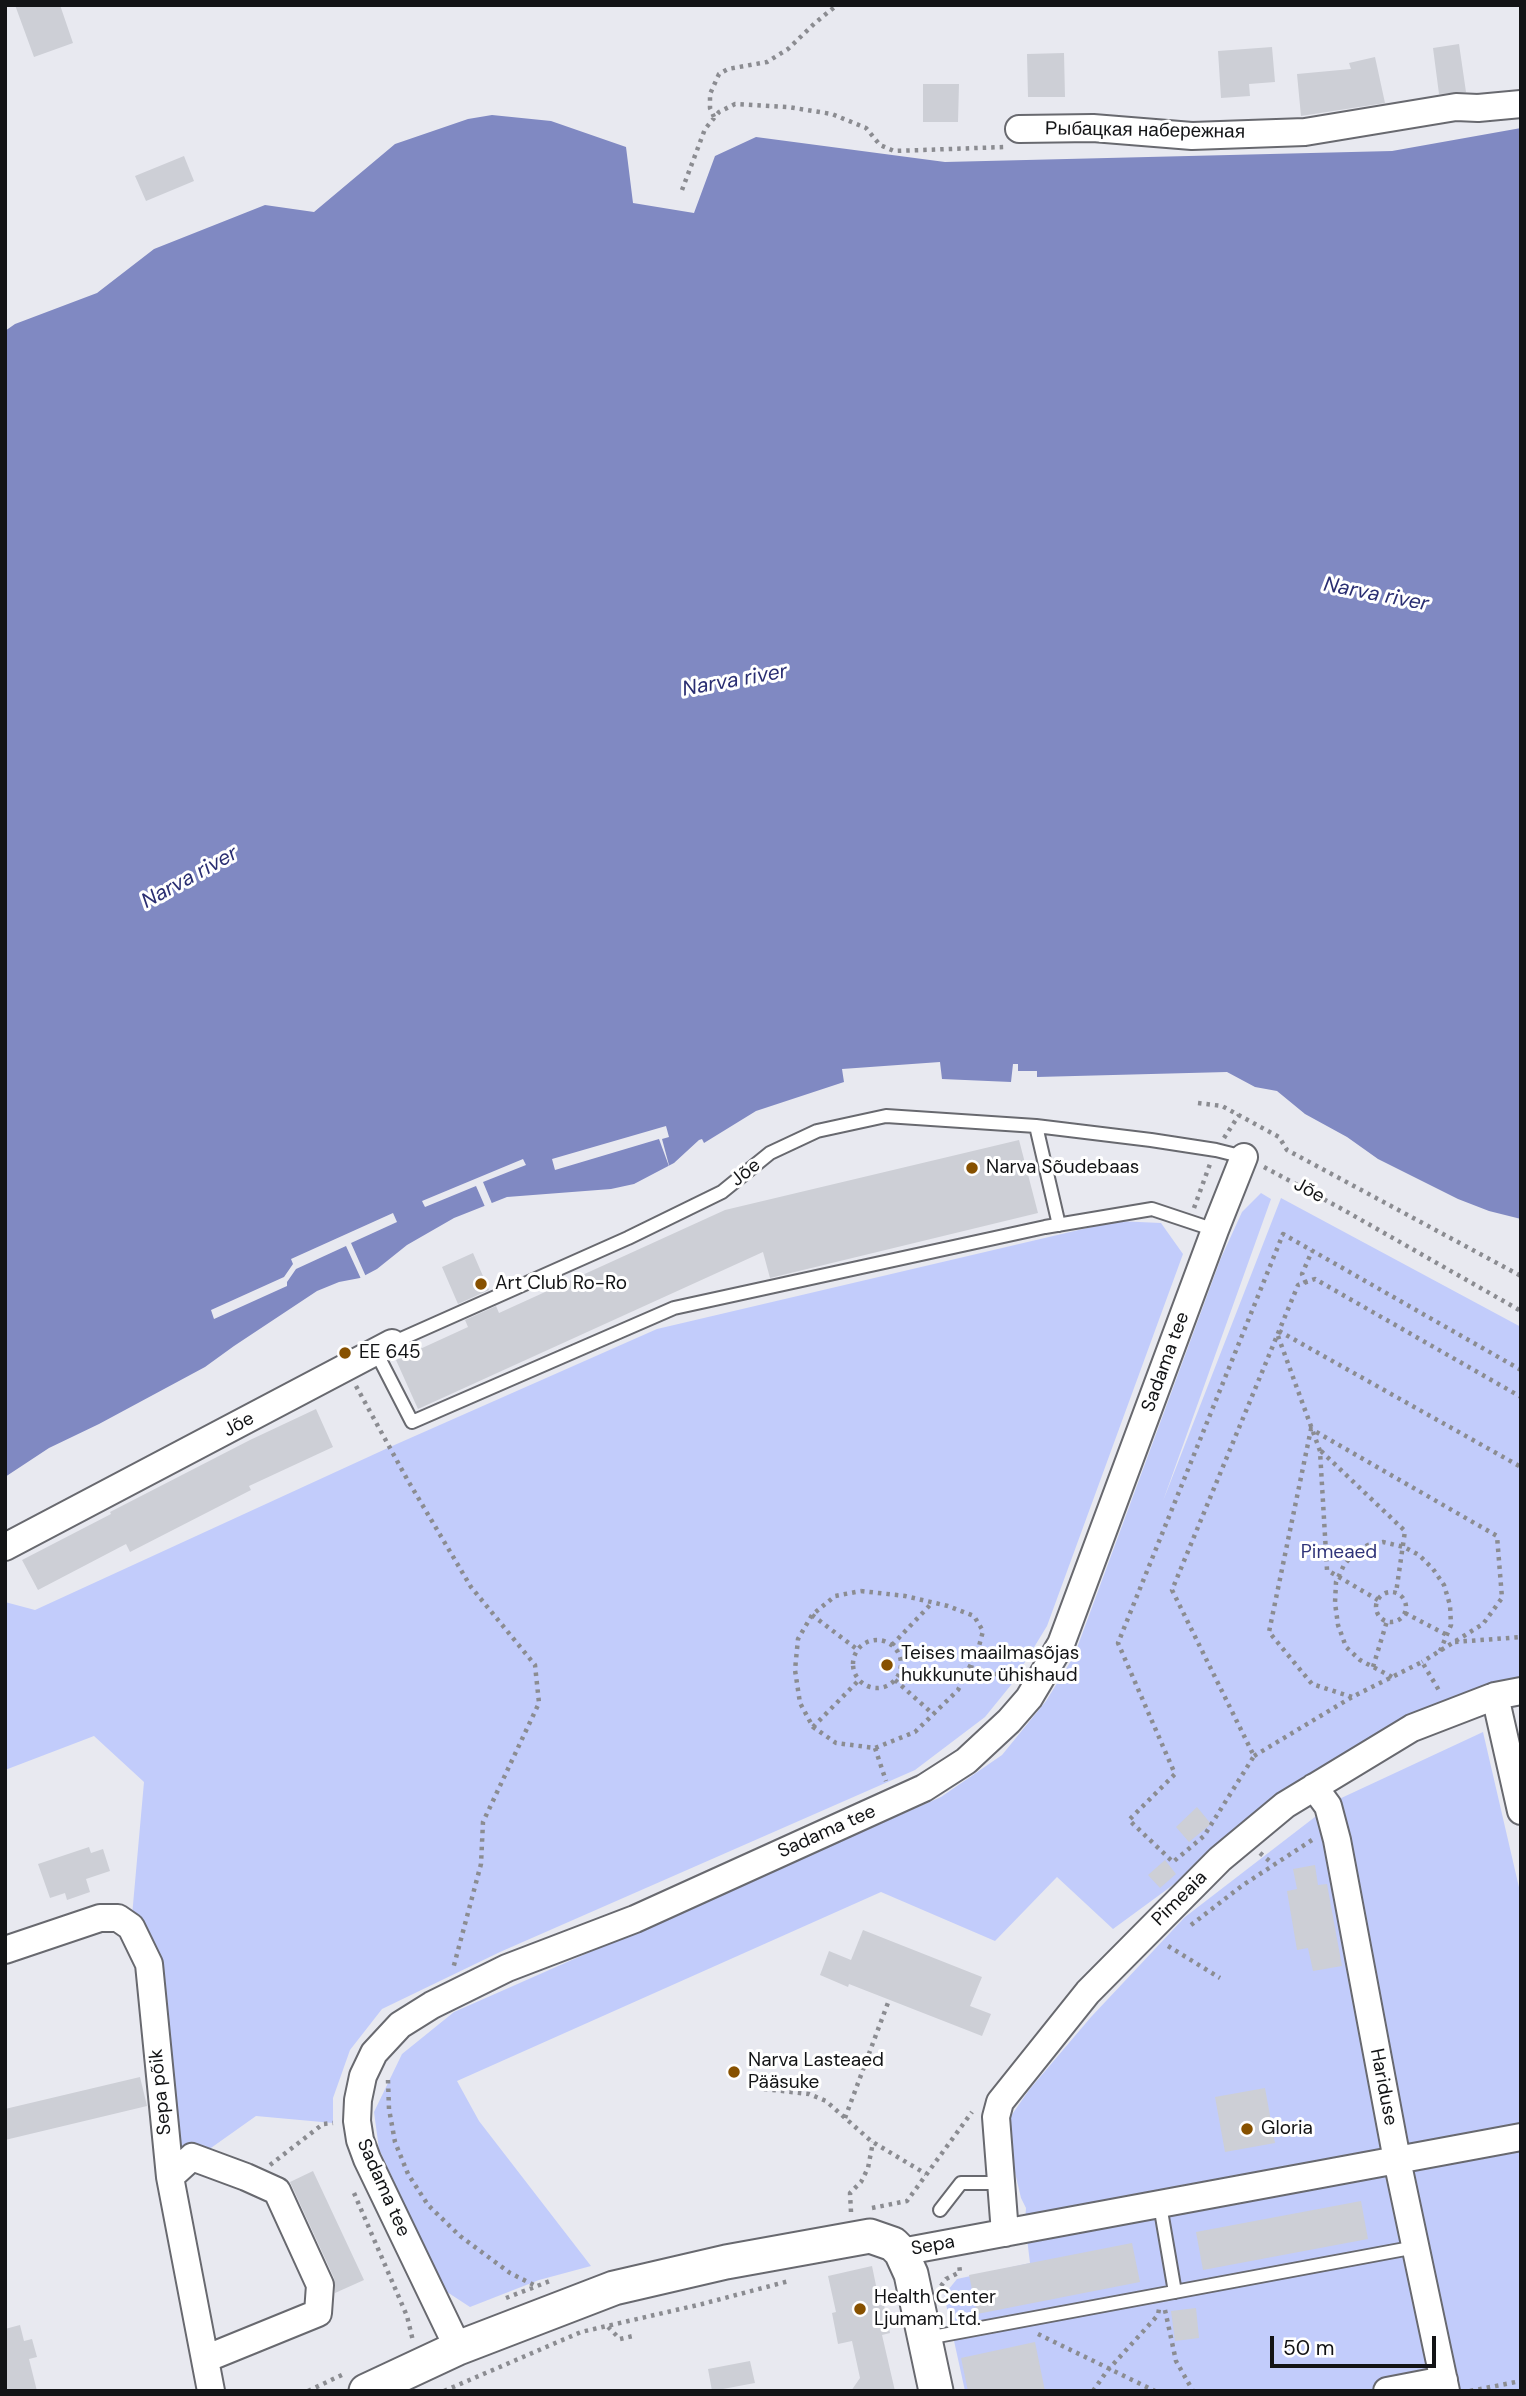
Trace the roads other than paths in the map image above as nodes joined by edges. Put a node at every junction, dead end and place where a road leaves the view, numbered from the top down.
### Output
1 (1521, 104) edge
2 (1028, 129) road end
3 (1036, 1126) junction
4 (1244, 1157) joint
5 (1059, 1225) junction
6 (1215, 1230) junction
7 (384, 1348) junction
8 (5, 1547) edge
9 (1508, 1694) edge
10 (1314, 1787) junction
11 (1521, 1811) edge
12 (5, 1950) edge
13 (1521, 2137) edge
14 (1397, 2160) junction
15 (170, 2177) junction
16 (1001, 2183) junction
17 (1160, 2205) junction
18 (940, 2210) dead end
19 (1005, 2233) junction
20 (1416, 2246) junction
21 (901, 2252) junction
22 (1175, 2292) junction
23 (926, 2338) junction
24 (458, 2348) junction
25 (205, 2359) junction
26 (1445, 2385) edge
27 (211, 2391) edge
28 (366, 2391) edge
29 (936, 2391) edge
30 (1387, 2391) edge

1 - 2 street, Рыбацкая набережная
3 - 4 lane, Jõe
3 - 5 lane
3 - 7 lane, Jõe
4 - 6 street, Sadama tee
5 - 6 lane
5 - 7 lane
6 - 24 street, Sadama tee
7 - 8 street, Jõe
9 - 10 street, Pimeaia
9 - 11 street
10 - 14 street, Hariduse
10 - 16 street, Pimeaia
12 - 15 street, Sepa põik
13 - 14 street, Sepa
14 - 17 street, Sepa
14 - 20 street, Hariduse
15 - 25 street, Sepa põik
15 - 25 street
16 - 18 lane
16 - 19 street, Pimeaia
17 - 19 street, Sepa
17 - 22 lane
19 - 21 street, Sepa
20 - 22 lane
20 - 26 street, Hariduse
21 - 23 street
21 - 24 street, Sepa
22 - 23 lane
23 - 29 street
24 - 28 street, Sepa
25 - 27 street, Sepa põik
26 - 30 street

